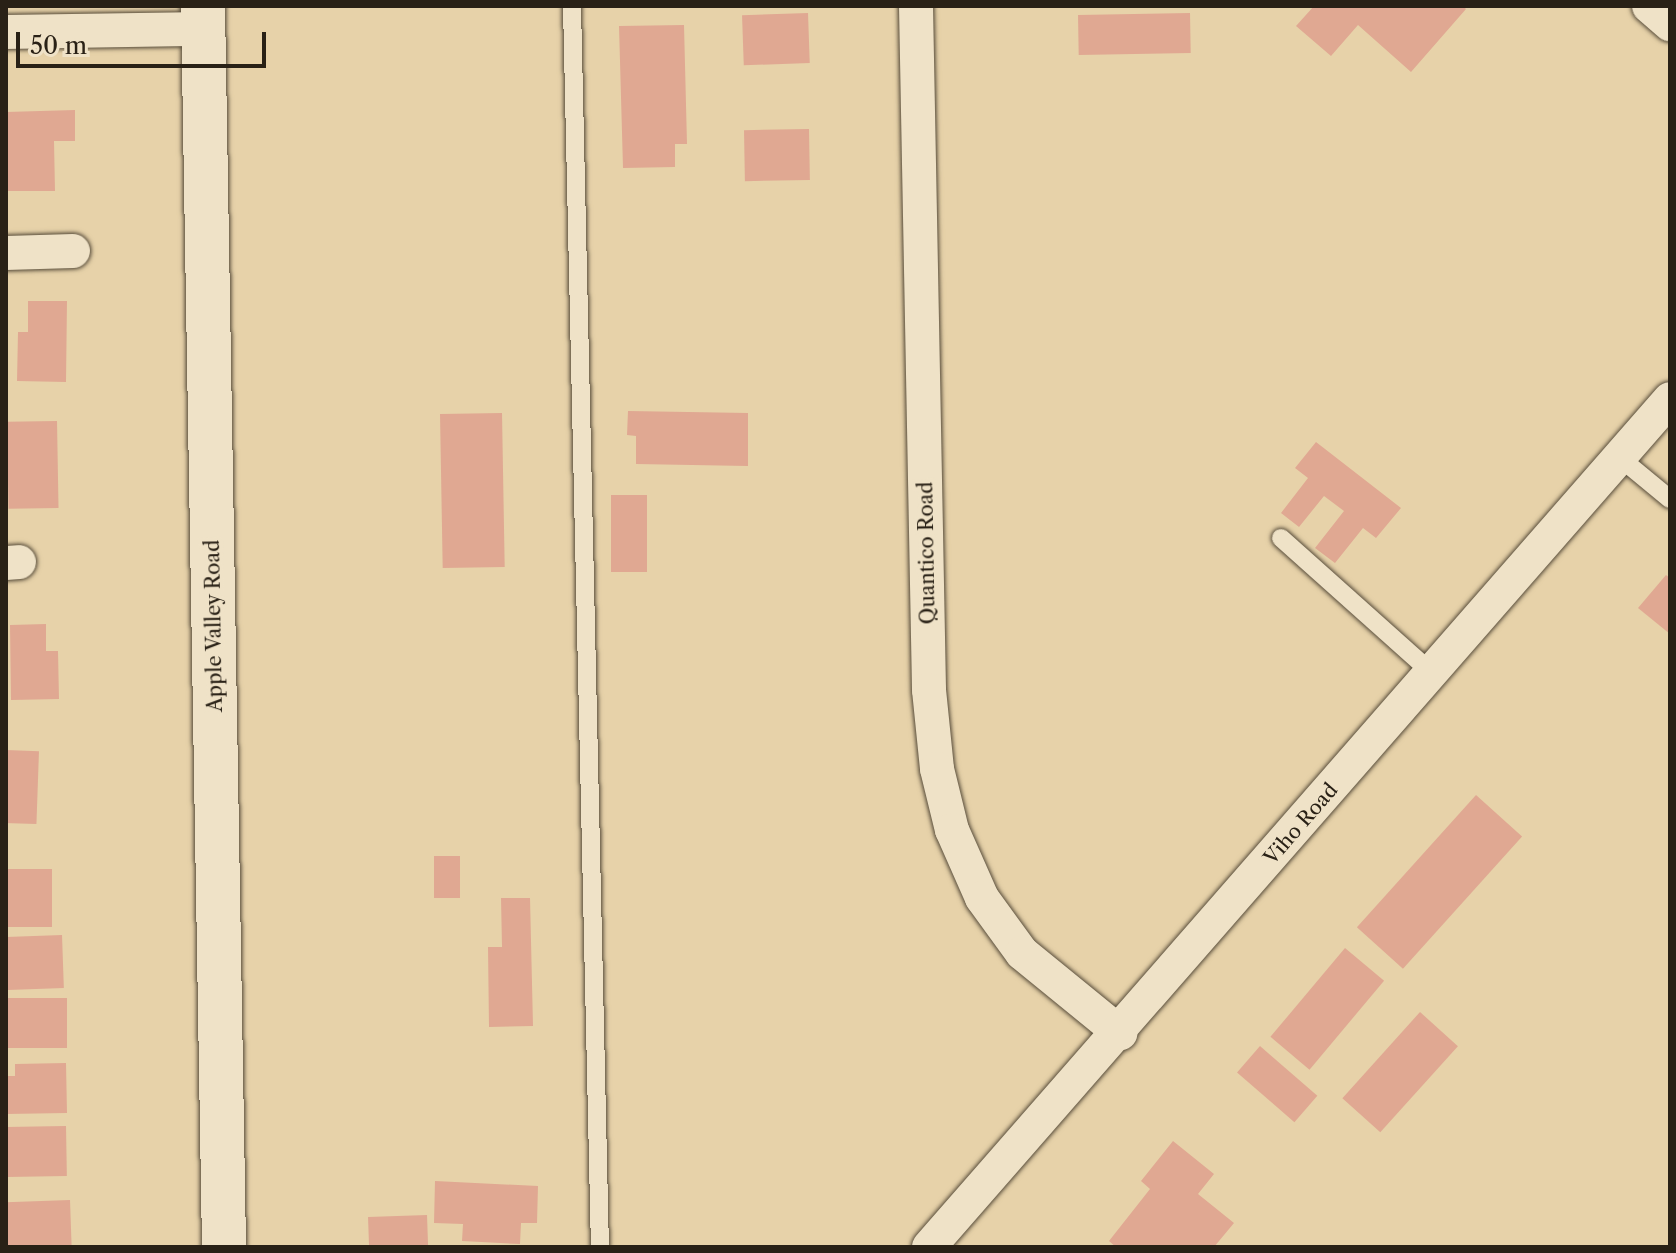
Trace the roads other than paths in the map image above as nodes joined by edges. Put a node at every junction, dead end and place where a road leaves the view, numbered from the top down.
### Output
1 (572, 6) edge
2 (916, 6) edge
3 (1649, 6) edge
4 (204, 17) edge
5 (1670, 24) edge
6 (6, 32) edge
7 (73, 251) dead end
8 (6, 253) edge
9 (1670, 399) edge
10 (1619, 457) junction
11 (1670, 499) edge
12 (1281, 538) dead end
13 (1432, 673) junction
14 (1120, 1033) junction
15 (224, 1247) edge
16 (600, 1247) edge
17 (929, 1247) edge

1 - 16 lane
2 - 14 street, Quantico Road
3 - 5 street
4 - 6 street
4 - 15 street, Apple Valley Road
7 - 8 street
9 - 10 street, Viho Road
10 - 11 lane
10 - 13 street, Viho Road
12 - 13 lane
13 - 14 street, Viho Road
14 - 17 street, Viho Road

